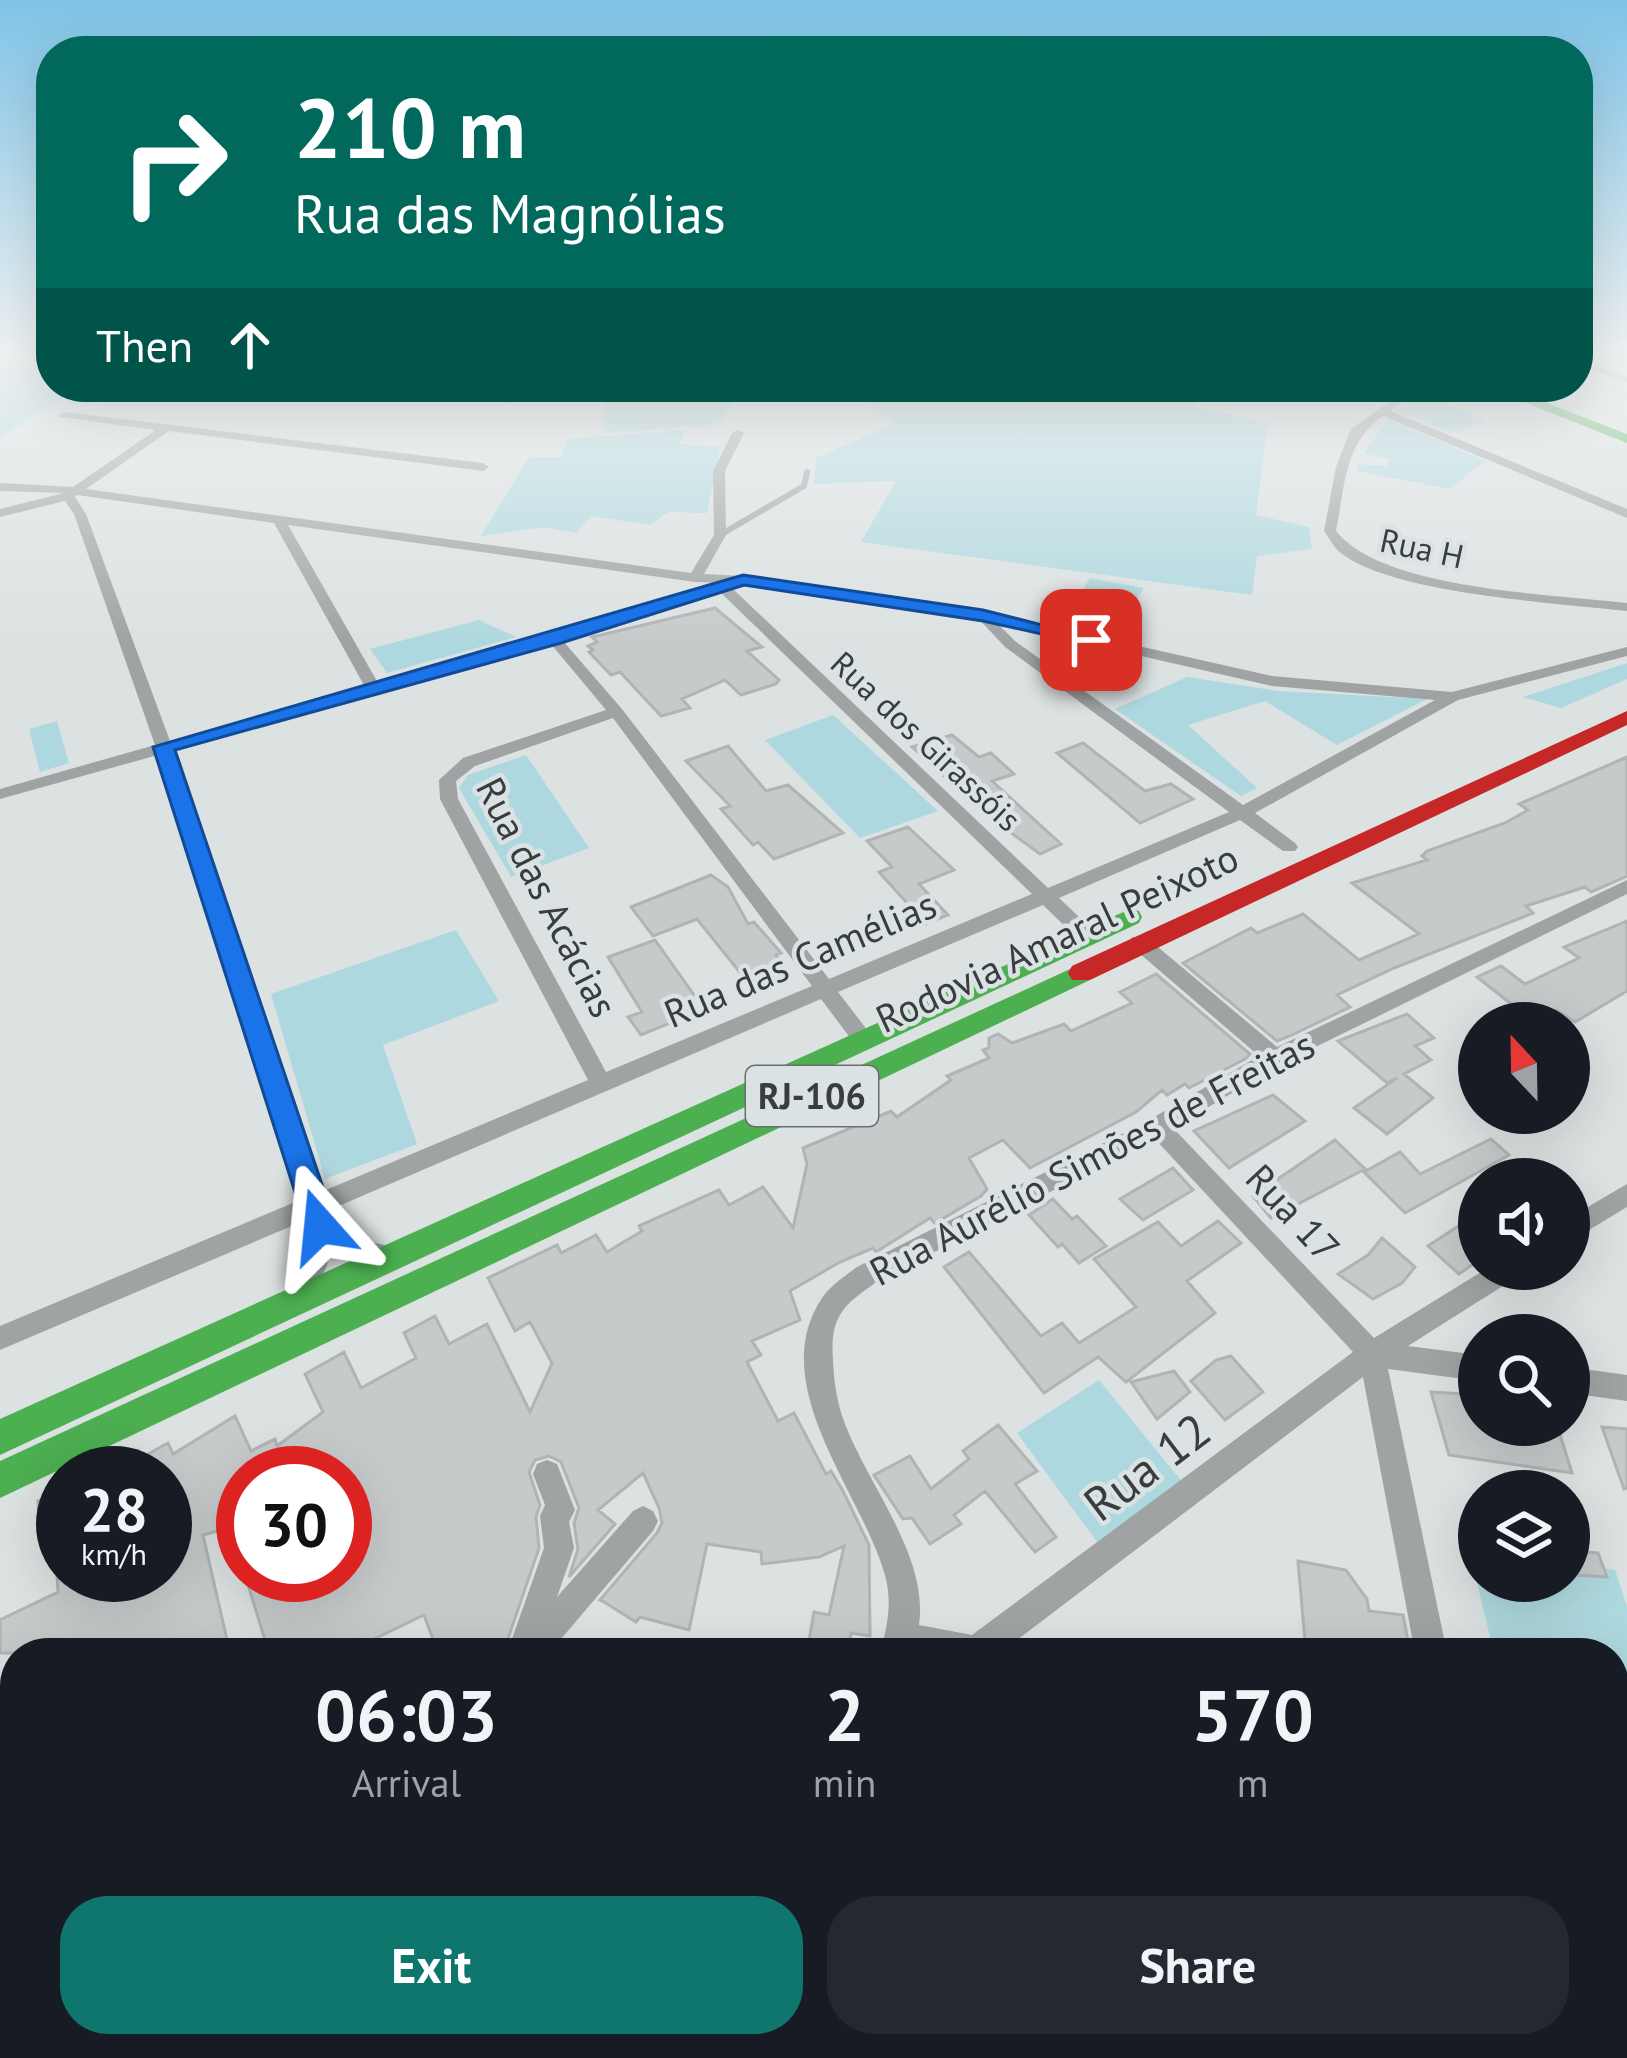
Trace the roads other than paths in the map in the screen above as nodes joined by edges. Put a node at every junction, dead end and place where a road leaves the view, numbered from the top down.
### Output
1 (135, 450) edge
2 (341, 450) edge
3 (729, 450) edge
4 (1347, 450) edge
5 (1474, 450) edge
6 (483, 467) dead end
7 (806, 472) dead end
8 (0, 487) edge
9 (71, 494) junction
10 (0, 513) edge
11 (1627, 514) edge
12 (278, 519) junction
13 (721, 535) junction
14 (695, 578) junction
15 (743, 580) junction
16 (724, 588) junction
17 (1627, 607) edge
18 (983, 615) junction
19 (554, 639) junction
20 (1627, 651) edge
21 (374, 688) junction
22 (1627, 692) edge
23 (1452, 697) junction
24 (616, 712) junction
25 (1627, 717) edge
26 (164, 747) junction
27 (0, 794) edge
28 (1244, 812) junction
29 (1288, 847) junction
30 (1208, 882) dead end
31 (1624, 890) edge
32 (1044, 895) junction
33 (1148, 909) dead end
34 (1088, 936) junction
35 (1139, 942) junction
36 (825, 988) junction
37 (861, 1036) junction
38 (1275, 1058) junction
39 (600, 1081) junction
40 (1157, 1126) junction
41 (1627, 1194) edge
42 (317, 1216) junction
43 (1590, 1218) edge
44 (386, 1256) junction
45 (1474, 1290) edge
46 (296, 1298) junction
47 (0, 1338) edge
48 (1372, 1354) junction
49 (1458, 1365) edge
50 (1590, 1383) edge
51 (1627, 1388) edge
52 (0, 1417) edge
53 (31, 1422) junction
54 (0, 1437) edge
55 (547, 1474) dead end
56 (0, 1480) edge
57 (643, 1521) dead end
58 (531, 1638) edge
59 (539, 1638) edge
60 (900, 1638) edge
61 (997, 1638) edge
62 (1428, 1638) edge

1 - 9 street
2 - 6 street
3 - 13 street
4 - 17 street, Rua H
5 - 11 street
7 - 13 lane
8 - 9 street
9 - 10 street
9 - 12 street
9 - 26 street
12 - 14 street
12 - 21 street
13 - 14 street
14 - 15 street
15 - 16 street
15 - 18 street
16 - 19 street
16 - 32 street, Rua dos Girassóis
18 - 23 street
18 - 28 street
19 - 21 street
19 - 24 street
20 - 23 street, Rua das Camélias
21 - 26 street
22 - 29 main road, Rodovia Amaral Peixoto
23 - 28 street, Rua das Camélias
24 - 36 street
24 - 39 street, Rua das Acácias
25 - 35 main road, Rodovia Amaral Peixoto / RJ-106
26 - 27 street
26 - 42 street
28 - 29 street
28 - 32 street, Rua das Camélias
29 - 30 main road, Rodovia Amaral Peixoto
31 - 38 street, Rua Aurélio Simões de Freitas
32 - 34 street, Rua dos Girassóis
32 - 36 street, Rua das Camélias
33 - 34 main road, Rodovia Amaral Peixoto / RJ-106
34 - 37 main road, Rodovia Amaral Peixoto / RJ-106
35 - 38 street
35 - 56 main road, Rodovia Amaral Peixoto / RJ-106
36 - 37 street
36 - 39 street, Rua das Camélias
37 - 44 main road, Rodovia Amaral Peixoto / RJ-106
38 - 40 street, Rua Aurélio Simões de Freitas
39 - 42 street, Rua das Camélias
40 - 48 street, Rua 17
40 - 60 street, Rua Aurélio Simões de Freitas
41 - 43 street
42 - 44 street
42 - 46 street
42 - 47 street, Rua das Camélias
44 - 46 main road, Rodovia Amaral Peixoto / RJ-106
45 - 48 street, Rua 12
46 - 53 main road, Rodovia Amaral Peixoto / RJ-106
48 - 49 street
48 - 61 street, Rua 12
48 - 62 street
50 - 51 street
52 - 53 street
53 - 54 main road, Rodovia Amaral Peixoto / RJ-106
55 - 58 street
57 - 59 street

